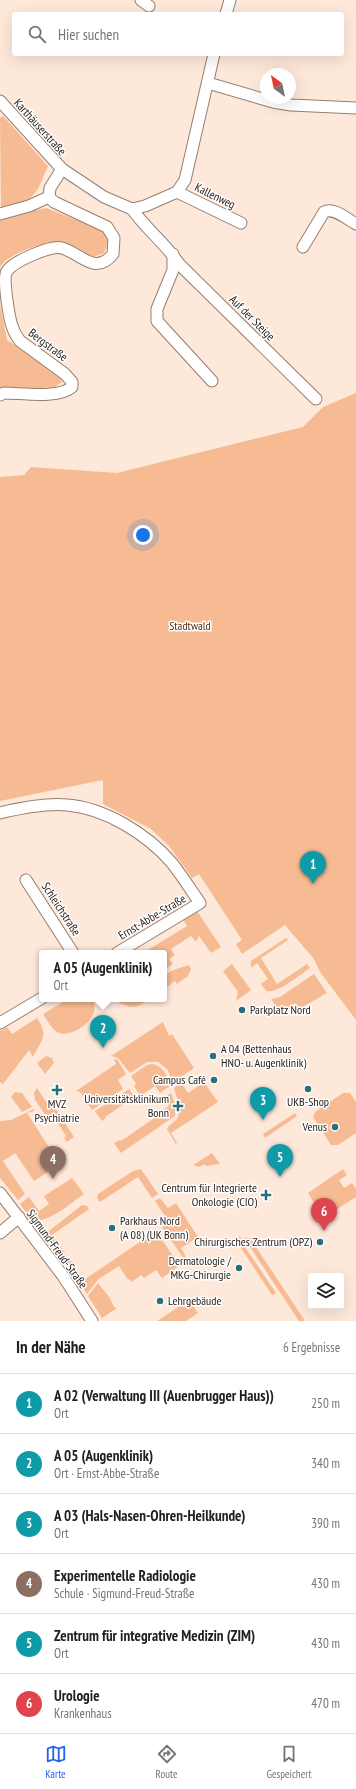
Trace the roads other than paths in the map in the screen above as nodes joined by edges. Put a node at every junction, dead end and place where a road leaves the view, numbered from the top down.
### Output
1 (230, 0) edge
2 (227, 12) edge
3 (214, 56) edge
4 (208, 83) junction
5 (0, 101) edge
6 (356, 108) edge
7 (62, 170) junction
8 (177, 192) junction
9 (49, 197) junction
10 (132, 209) junction
11 (0, 214) edge
12 (241, 223) dead end
13 (356, 224) edge
14 (303, 248) dead end
15 (173, 254) junction
16 (212, 381) dead end
17 (0, 395) edge
18 (316, 400) dead end
19 (0, 813) edge
20 (26, 880) dead end
21 (71, 950) edge
22 (122, 950) edge
23 (39, 1000) edge
24 (0, 1023) edge
25 (0, 1193) edge
26 (19, 1217) junction
27 (0, 1232) edge
28 (92, 1321) edge

1 - 2 street
3 - 4 street
4 - 6 street
4 - 8 street
5 - 7 street, Karthäuserstraße
7 - 9 street
7 - 10 street
8 - 10 street
8 - 12 street, Kallenweg
9 - 11 street
9 - 17 street, Bergstraße
10 - 15 street, Auf der Steige
13 - 14 street
15 - 16 street
15 - 18 street, Auf der Steige
19 - 22 street, Ernst-Abbe-Straße
20 - 21 street, Schleichstraße
23 - 24 street
25 - 26 street, Sigmund-Freud-Straße
26 - 27 street
26 - 28 street, Sigmund-Freud-Straße

